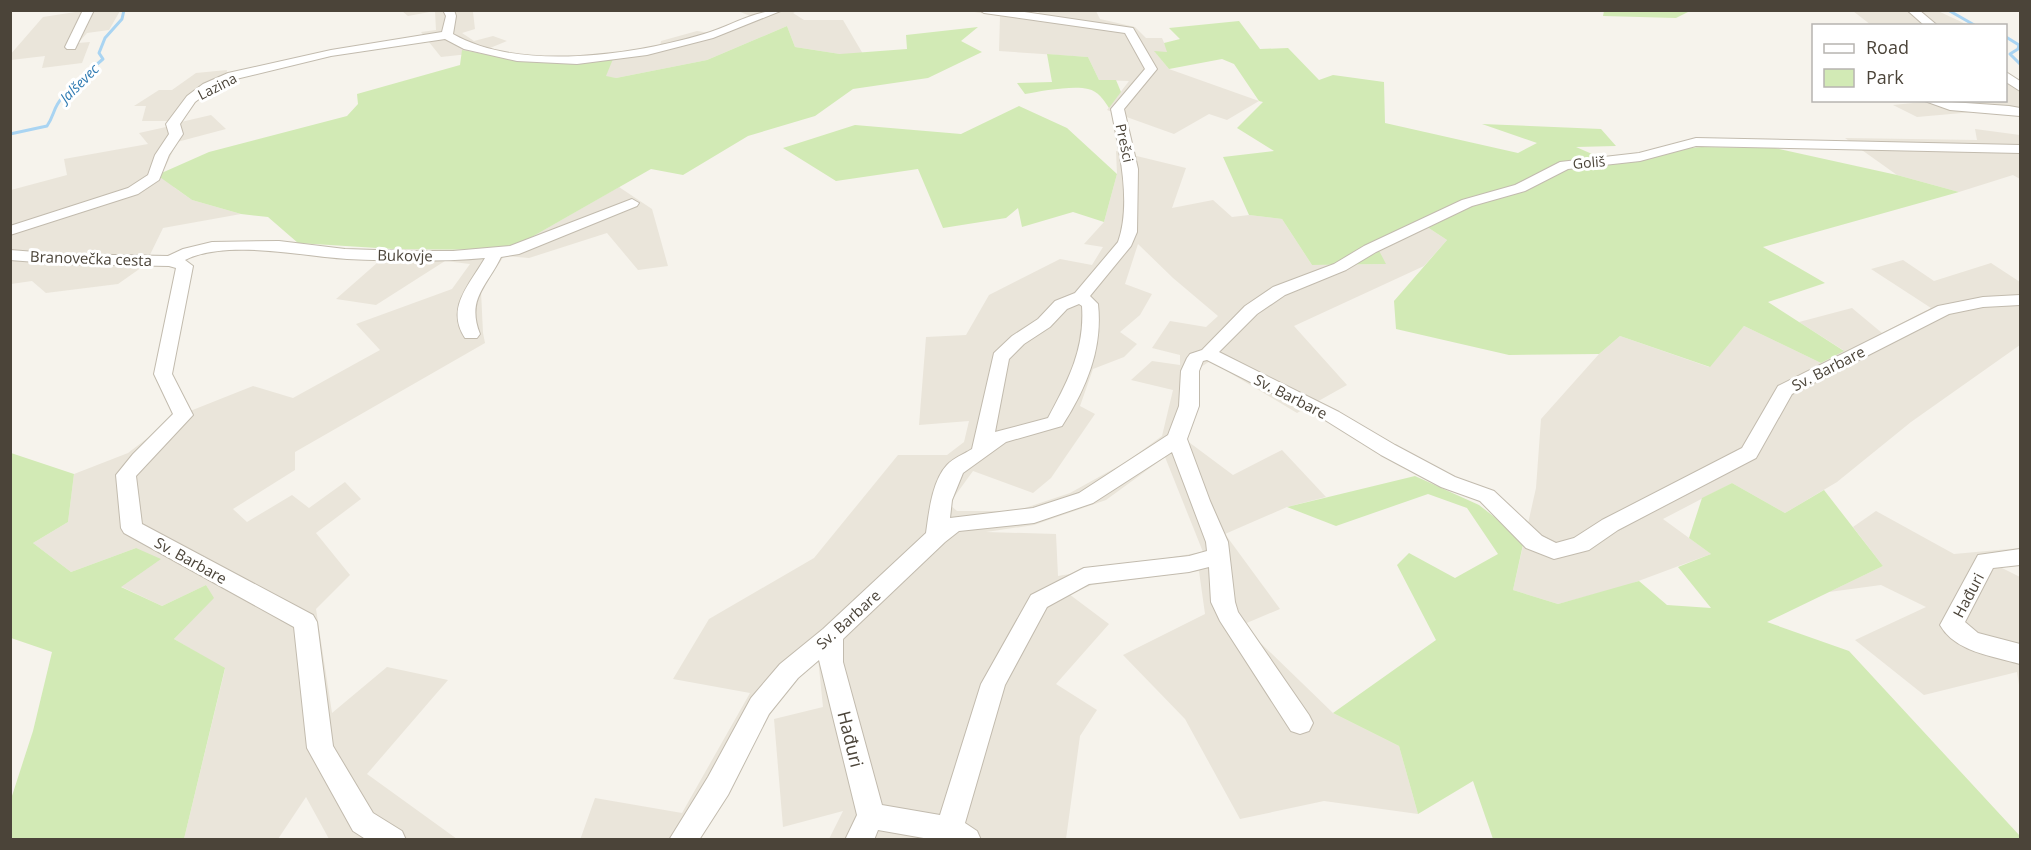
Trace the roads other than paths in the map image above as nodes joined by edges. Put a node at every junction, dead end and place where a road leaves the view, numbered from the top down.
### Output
1 (89, 10) edge
2 (448, 10) edge
3 (778, 10) edge
4 (984, 10) edge
5 (1912, 10) edge
6 (1930, 24) edge
7 (447, 35) junction
8 (71, 47) dead end
9 (2007, 77) edge
10 (2020, 87) edge
11 (1936, 102) edge
12 (2020, 112) edge
13 (2020, 149) edge
14 (632, 203) dead end
15 (10, 231) edge
16 (495, 253) junction
17 (10, 255) edge
18 (171, 261) junction
19 (1081, 297) junction
20 (2020, 300) edge
21 (471, 334) dead end
22 (1208, 354) junction
23 (1178, 439) junction
24 (981, 452) junction
25 (937, 536) junction
26 (1219, 556) junction
27 (2020, 557) edge
28 (831, 636) junction
29 (2020, 654) edge
30 (1300, 723) dead end
31 (865, 828) edge
32 (958, 834) edge
33 (392, 840) edge
34 (683, 840) edge

1 - 8 street
2 - 7 street
3 - 7 street
4 - 19 street, Prešci
5 - 6 street
7 - 15 street, Lazina
9 - 10 street
11 - 12 street
13 - 22 street, Goliš
14 - 16 street, Bukovje
16 - 18 street, Bukovje
16 - 21 street
17 - 18 street, Branovečka cesta
18 - 33 street, Sv. Barbare
19 - 24 street, Prešci
19 - 24 street
20 - 22 street, Sv. Barbare
22 - 23 street
23 - 25 street, Sv. Barbare
23 - 26 street
24 - 25 street
25 - 28 street, Sv. Barbare
26 - 30 street
26 - 32 street
27 - 29 street, Hađuri
28 - 31 street, Hađuri
28 - 34 street, Sv. Barbare
31 - 32 street

